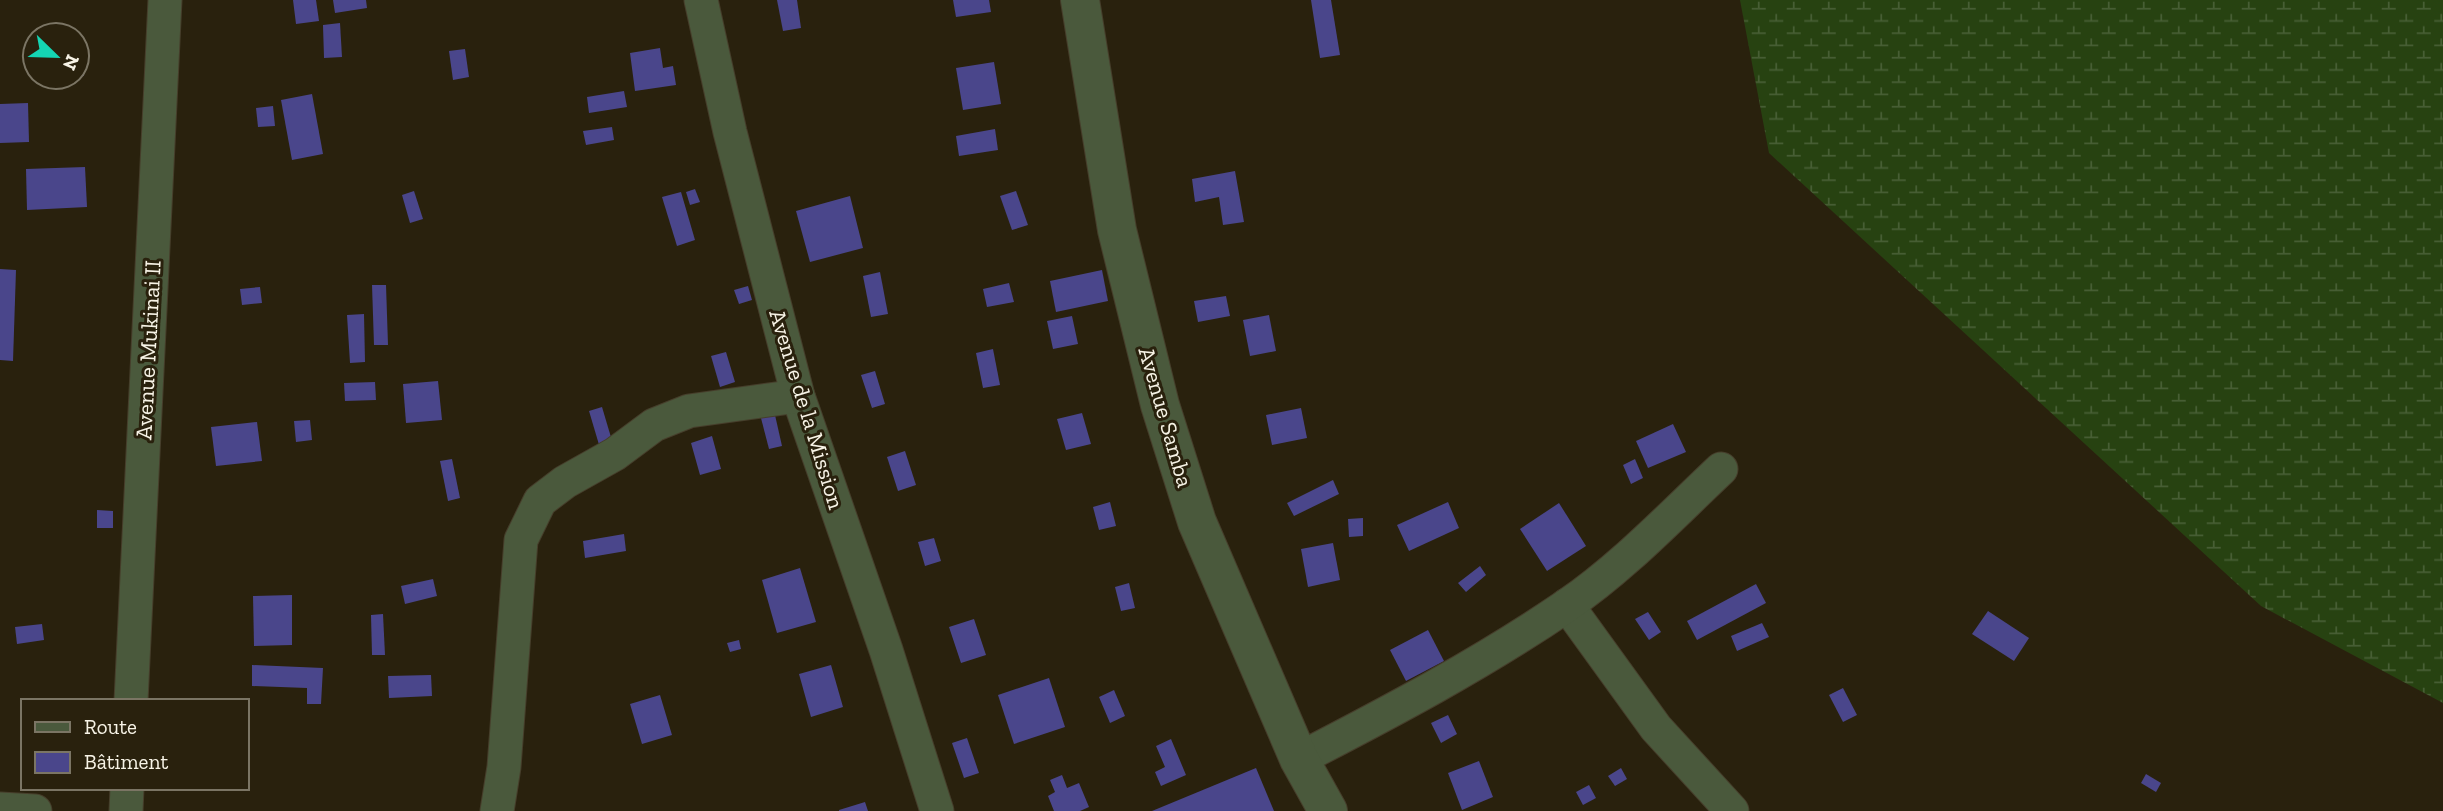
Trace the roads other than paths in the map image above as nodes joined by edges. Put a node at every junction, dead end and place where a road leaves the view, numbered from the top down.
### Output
1 (165, 0) edge
2 (701, 0) edge
3 (1080, 0) edge
4 (798, 396) junction
5 (1721, 470) dead end
6 (1567, 605) junction
7 (131, 699) edge
8 (1299, 758) junction
9 (127, 790) edge
10 (0, 809) edge
11 (36, 811) edge
12 (126, 811) edge
13 (497, 811) edge
14 (937, 811) edge
15 (1328, 811) edge
16 (1732, 811) edge

1 - 7 street, Avenue Mukinai II
2 - 4 street, Avenue de la Mission
3 - 8 street, Avenue Samba
4 - 13 street
4 - 14 street, Avenue de la Mission
5 - 6 street
6 - 8 street
6 - 16 street
8 - 15 street, Avenue Samba
9 - 12 street
10 - 11 street

